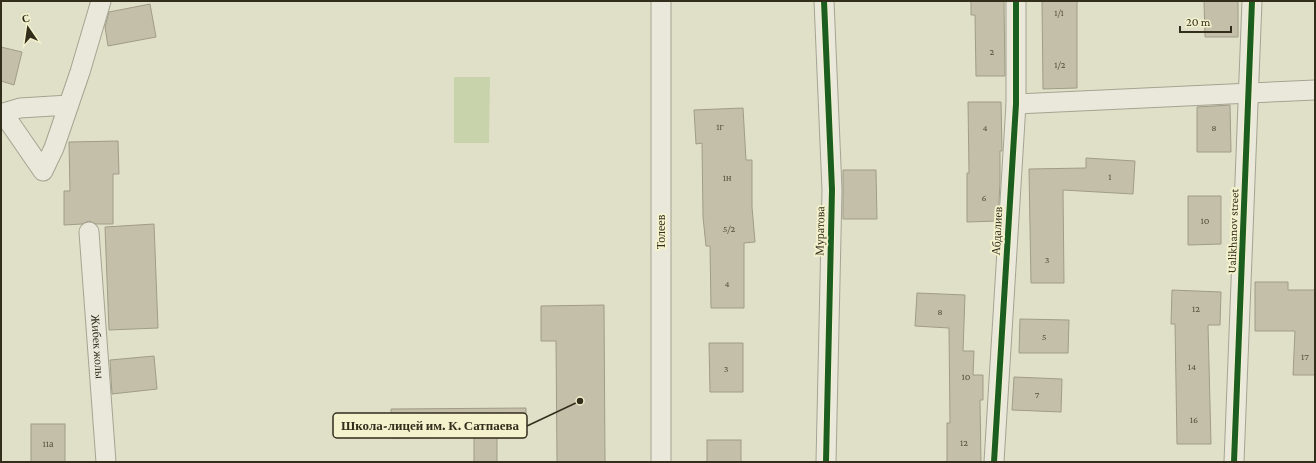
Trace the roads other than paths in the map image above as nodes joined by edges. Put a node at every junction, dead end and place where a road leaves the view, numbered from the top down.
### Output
1 (101, 1) edge
2 (661, 1) edge
3 (824, 1) edge
4 (1016, 1) edge
5 (1252, 1) edge
6 (1315, 90) edge
7 (1249, 94) junction
8 (1016, 104) junction
9 (69, 105) dead end
10 (89, 232) dead end
11 (106, 462) edge
12 (661, 462) edge
13 (826, 462) edge
14 (994, 462) edge
15 (1234, 462) edge

1 - 9 street
2 - 12 street, Толеев
3 - 13 street, Муратова
4 - 8 street, Абдалиев
5 - 7 street, Ualikhanov street
6 - 7 street
7 - 8 street
7 - 15 street, Ualikhanov street
8 - 14 street, Абдалиев
10 - 11 street, Жибек жолы

